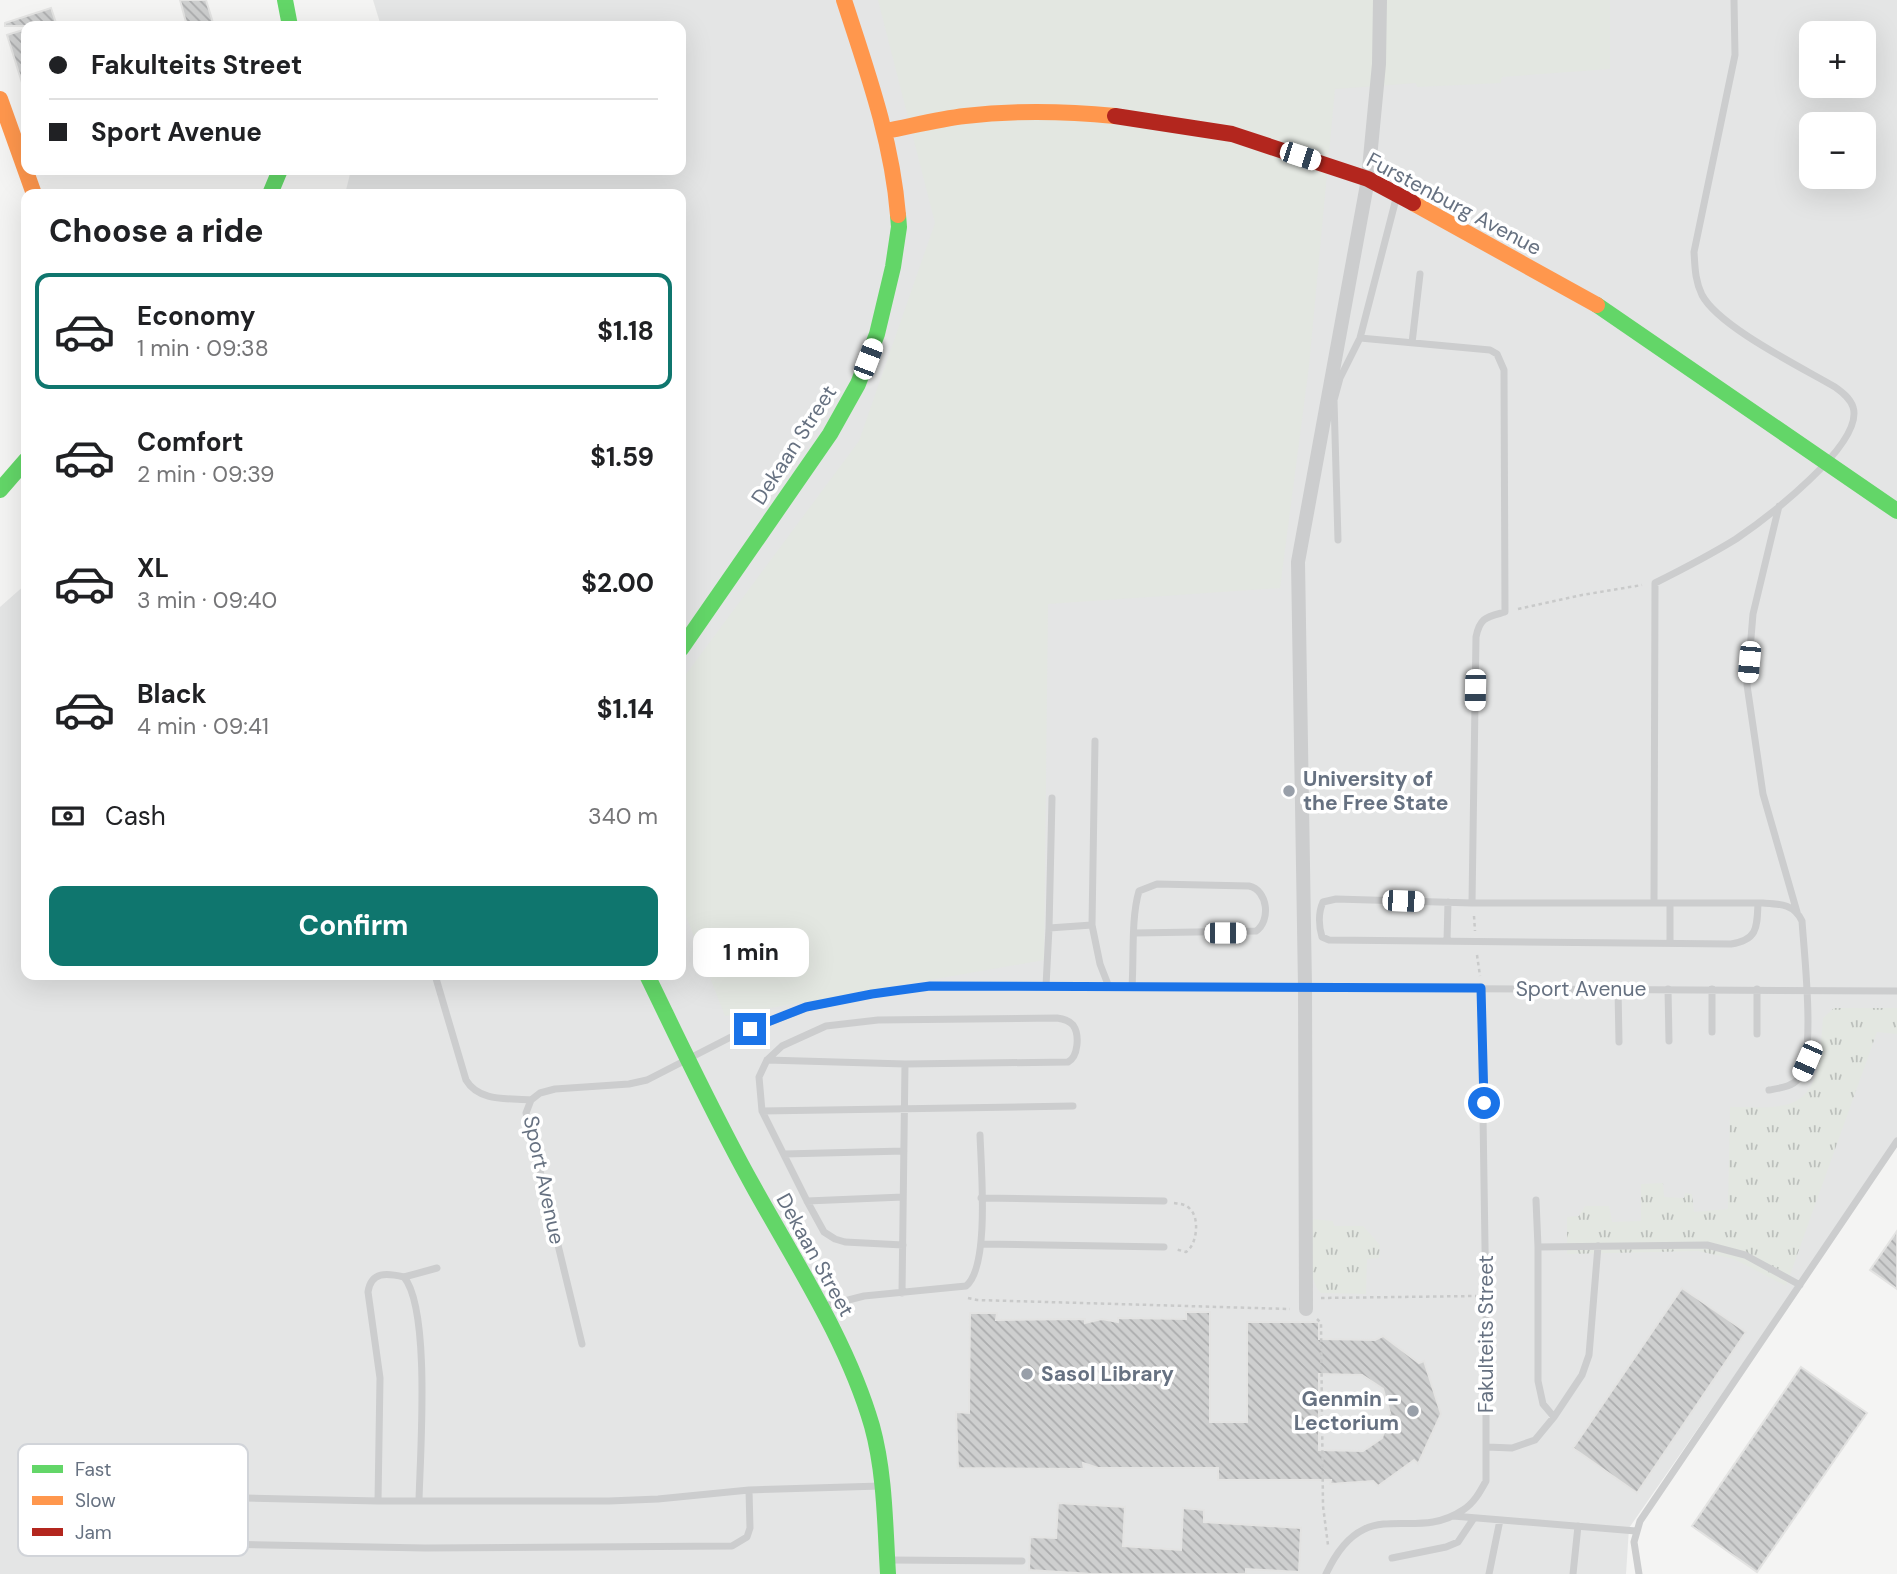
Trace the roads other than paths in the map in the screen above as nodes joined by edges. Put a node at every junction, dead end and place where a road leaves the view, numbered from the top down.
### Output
1 (285, 0) edge
2 (844, 0) edge
3 (1380, 0) edge
4 (1734, 0) edge
5 (289, 21) edge
6 (0, 99) edge
7 (886, 131) junction
8 (21, 158) edge
9 (1368, 179) junction
10 (1397, 194) junction
11 (1420, 274) dead end
12 (1360, 338) junction
13 (1412, 343) junction
14 (1828, 462) junction
15 (21, 466) edge
16 (0, 490) edge
17 (1780, 506) junction
18 (1897, 511) edge
19 (1338, 540) dead end
20 (686, 642) edge
21 (1095, 741) dead end
22 (1052, 798) dead end
23 (1448, 902) junction
24 (1654, 902) junction
25 (1670, 902) junction
26 (1472, 903) junction
27 (1758, 903) junction
28 (1797, 912) junction
29 (1092, 925) junction
30 (1049, 928) junction
31 (1135, 933) junction
32 (1447, 941) junction
33 (1670, 943) junction
34 (436, 980) edge
35 (649, 980) edge
36 (1046, 986) junction
37 (1110, 986) junction
38 (1132, 987) junction
39 (1305, 987) junction
40 (1481, 988) junction
41 (1618, 989) junction
42 (1668, 989) junction
43 (1712, 989) junction
44 (1757, 989) junction
45 (1807, 990) junction
46 (1897, 991) edge
47 (1712, 1032) dead end
48 (1757, 1034) dead end
49 (1669, 1041) dead end
50 (1619, 1042) dead end
51 (688, 1059) junction
52 (767, 1060) junction
53 (905, 1064) junction
54 (1769, 1090) dead end
55 (531, 1100) junction
56 (1073, 1106) dead end
57 (905, 1108) junction
58 (762, 1111) junction
59 (980, 1135) dead end
60 (1897, 1141) edge
61 (904, 1151) junction
62 (784, 1154) junction
63 (903, 1197) junction
64 (981, 1198) junction
65 (1536, 1200) dead end
66 (807, 1201) junction
67 (1164, 1201) road end
68 (981, 1244) junction
69 (903, 1245) junction
70 (1598, 1246) junction
71 (1164, 1247) road end
72 (1538, 1247) junction
73 (437, 1268) dead end
74 (404, 1276) junction
75 (1800, 1285) junction
76 (902, 1293) junction
77 (1306, 1304) road end
78 (820, 1307) junction
79 (582, 1344) dead end
80 (1554, 1417) junction
81 (1487, 1447) junction
82 (882, 1486) junction
83 (749, 1490) junction
84 (248, 1498) edge
85 (419, 1501) junction
86 (378, 1502) junction
87 (1452, 1516) junction
88 (1474, 1518) junction
89 (1500, 1520) junction
90 (1578, 1526) junction
91 (1636, 1531) junction
92 (248, 1545) edge
93 (1392, 1558) dead end
94 (1022, 1562) dead end
95 (888, 1567) edge
96 (1326, 1574) edge
97 (1489, 1574) edge
98 (1573, 1574) edge
99 (1639, 1574) edge

1 - 5 street
2 - 7 street, Dekaan Street
3 - 9 street
4 - 14 lane
6 - 8 street
7 - 9 street, Furstenburg Avenue
7 - 20 street, Dekaan Street
9 - 10 street, Furstenburg Avenue
9 - 39 street
10 - 12 lane
10 - 14 street, Furstenburg Avenue
11 - 13 lane
12 - 13 lane
12 - 19 lane
13 - 26 lane
14 - 17 lane
14 - 18 street, Furstenburg Avenue
15 - 16 street
17 - 24 lane
17 - 28 lane
21 - 29 lane
22 - 30 lane
23 - 26 lane
23 - 32 lane
23 - 32 lane
24 - 25 lane
24 - 26 lane
25 - 27 lane
25 - 33 lane
27 - 28 lane
27 - 33 lane
28 - 45 lane
29 - 30 lane
29 - 37 lane
30 - 36 lane
31 - 31 lane
31 - 38 lane
32 - 33 lane
34 - 55 lane
35 - 51 street, Dekaan Street
36 - 37 lane, Sport Avenue
36 - 51 lane, Sport Avenue
37 - 38 lane, Sport Avenue
38 - 39 lane, Sport Avenue
39 - 40 lane, Sport Avenue
39 - 77 street
40 - 41 lane, Sport Avenue
40 - 81 lane, Fakulteits Street
41 - 42 lane, Sport Avenue
41 - 50 lane
42 - 43 lane, Sport Avenue
42 - 49 lane
43 - 44 lane, Sport Avenue
43 - 47 lane
44 - 45 lane, Sport Avenue
44 - 48 lane
45 - 46 lane, Sport Avenue
45 - 54 lane
51 - 55 lane, Sport Avenue
51 - 78 street, Dekaan Street
52 - 53 lane
52 - 53 lane
52 - 58 lane
53 - 57 lane
55 - 79 lane, Sport Avenue
56 - 57 lane
57 - 58 lane
57 - 61 lane
58 - 62 lane
59 - 64 lane
60 - 75 lane
61 - 62 lane
61 - 63 lane
62 - 66 lane
63 - 66 lane
63 - 69 lane
64 - 67 lane
64 - 68 lane
65 - 72 lane
66 - 69 lane
68 - 71 lane
68 - 76 lane
69 - 76 lane
70 - 72 lane
70 - 75 lane
70 - 80 lane
72 - 80 lane
73 - 74 lane
74 - 85 lane
74 - 86 lane
75 - 91 lane
76 - 78 lane
78 - 82 street, Dekaan Street
80 - 81 lane
81 - 87 lane, Fakulteits Street
82 - 83 lane
82 - 95 street, Dekaan Street
83 - 85 lane
83 - 92 lane
84 - 86 lane
85 - 86 lane
87 - 88 lane
87 - 96 lane, Fakulteits Street
88 - 89 lane
88 - 93 lane
89 - 90 lane
89 - 97 lane
90 - 91 lane
90 - 98 lane
91 - 99 lane
94 - 95 lane

